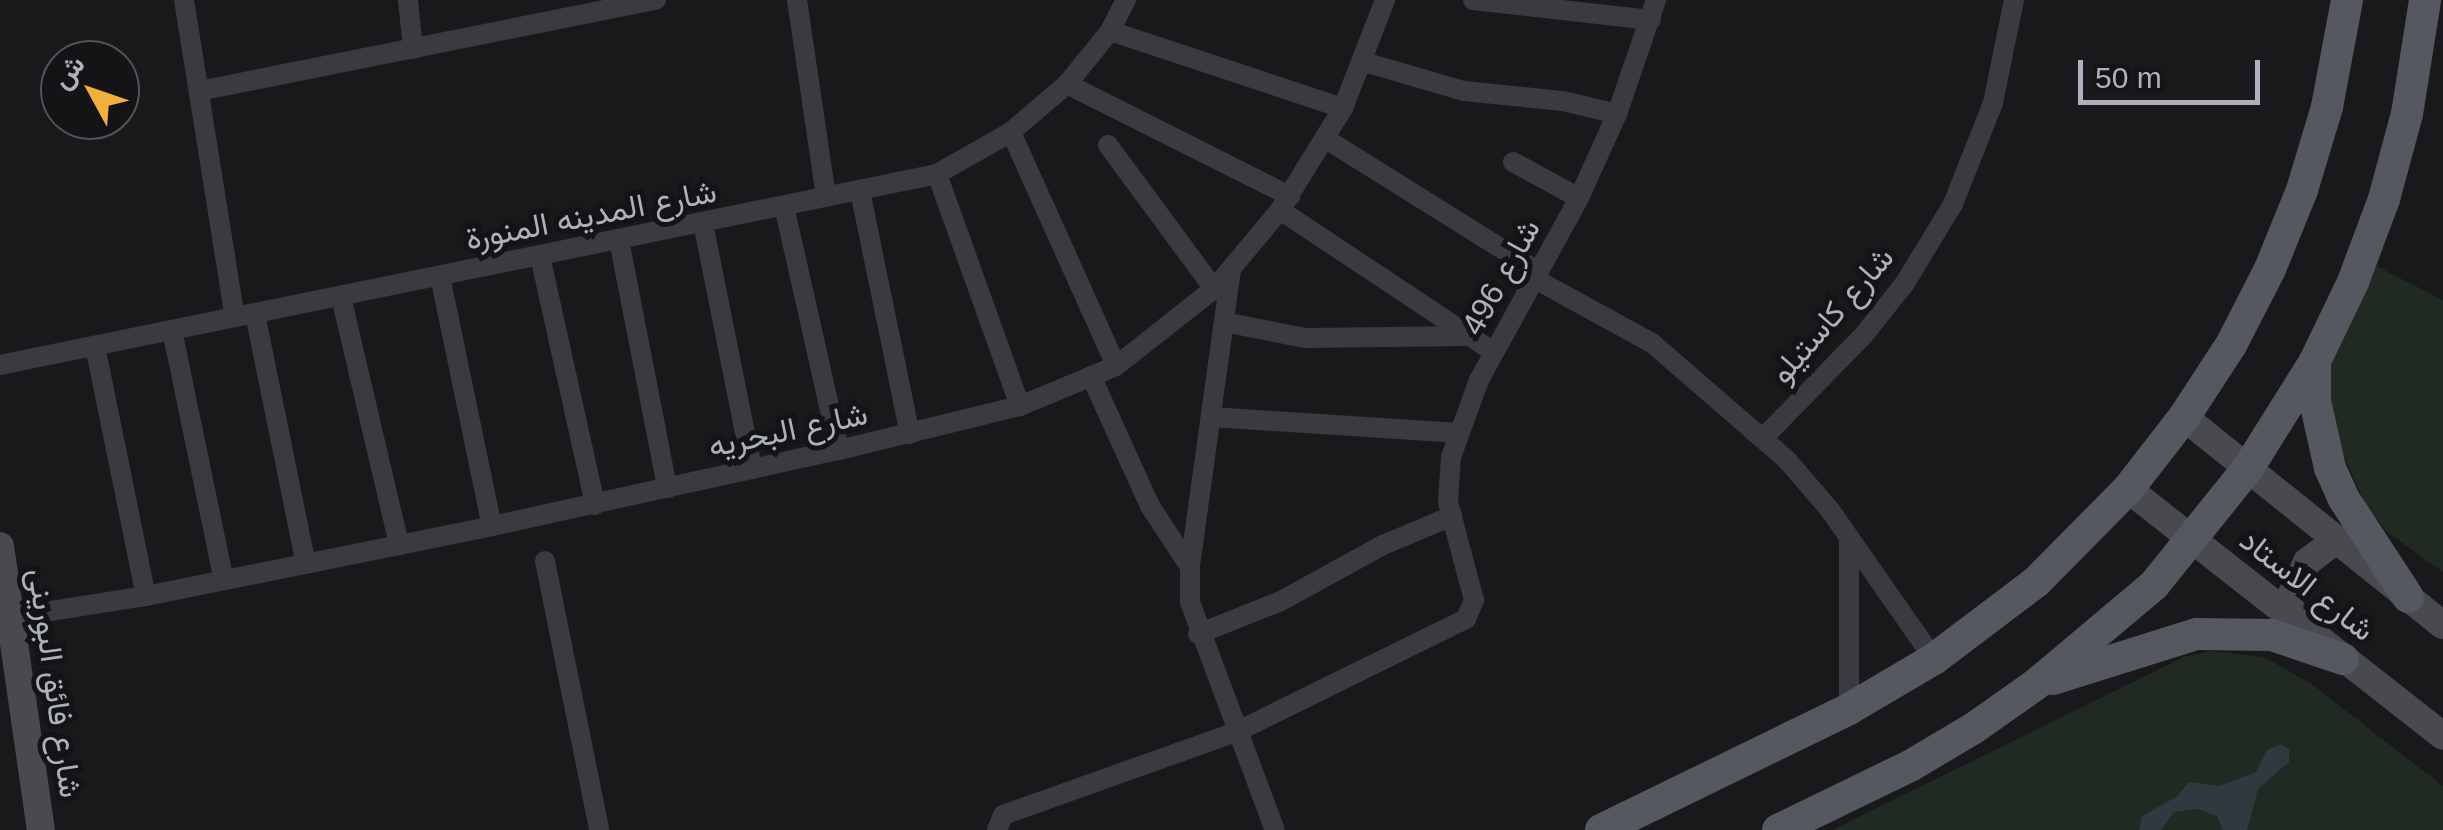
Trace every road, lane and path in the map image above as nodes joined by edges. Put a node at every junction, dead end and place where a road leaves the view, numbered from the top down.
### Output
1 (184, 0) edge
2 (408, 0) edge
3 (651, 0) edge
4 (796, 0) edge
5 (1126, 0) edge
6 (1385, 0) edge
7 (1473, 0) edge
8 (2014, 0) edge
9 (2347, 0) edge
10 (2426, 0) edge
11 (1653, 10) edge
12 (1110, 31) junction
13 (413, 48) junction
14 (1364, 62) junction
15 (1067, 84) junction
16 (199, 91) junction
17 (1343, 108) junction
18 (1617, 114) junction
19 (1011, 132) junction
20 (1326, 139) junction
21 (1108, 144) dead end
22 (1513, 162) dead end
23 (937, 174) junction
24 (860, 191) junction
25 (826, 197) junction
26 (1580, 198) junction
27 (1285, 203) junction
28 (784, 206) junction
29 (703, 223) junction
30 (619, 240) junction
31 (540, 256) junction
32 (1231, 269) junction
33 (440, 276) junction
34 (1537, 276) junction
35 (1214, 289) junction
36 (341, 296) junction
37 (245, 316) junction
38 (1224, 322) junction
39 (172, 330) junction
40 (1470, 336) junction
41 (95, 346) junction
42 (1494, 352) junction
43 (2315, 361) junction
44 (0, 365) edge
45 (1116, 366) junction
46 (1091, 376) junction
47 (1020, 406) junction
48 (1211, 417) junction
49 (2184, 417) junction
50 (1459, 433) junction
51 (910, 434) junction
52 (1763, 438) junction
53 (838, 450) junction
54 (2248, 468) junction
55 (752, 469) junction
56 (667, 488) junction
57 (2128, 488) junction
58 (595, 505) junction
59 (1452, 516) junction
60 (492, 526) junction
61 (1848, 538) junction
62 (2193, 539) junction
63 (2337, 540) junction
64 (400, 545) junction
65 (0, 546) edge
66 (545, 561) dead end
67 (306, 564) junction
68 (1190, 567) junction
69 (224, 580) junction
70 (146, 596) junction
71 (2408, 597) junction
72 (2288, 614) junction
73 (6, 619) edge
74 (2443, 624) edge
75 (1198, 634) junction
76 (1934, 659) junction
77 (2343, 659) junction
78 (2035, 685) junction
79 (1848, 708) junction
80 (1236, 732) junction
81 (2443, 736) edge
82 (41, 830) edge
83 (600, 830) edge
84 (996, 830) edge
85 (1275, 830) edge
86 (1601, 830) edge
87 (1778, 830) edge

1 - 16 street
2 - 13 street
3 - 13 street
4 - 25 street
5 - 12 street, شارع المدينه المنورة
6 - 14 street, شارع البحريه
7 - 11 street
8 - 52 street, شارع كاستيلو
9 - 49 main road
10 - 43 main road
11 - 18 street, شارع 496
12 - 15 street, شارع المدينه المنورة
12 - 17 street
13 - 16 street
14 - 17 street, شارع البحريه
14 - 18 street
15 - 19 street, شارع المدينه المنورة
15 - 27 street
16 - 37 street
17 - 20 street, شارع البحريه
18 - 26 street, شارع 496
19 - 23 street, شارع المدينه المنورة
19 - 45 street
20 - 27 street, شارع البحريه
20 - 34 street
21 - 35 street
22 - 26 street
23 - 24 street, شارع المدينه المنورة
23 - 47 street
24 - 25 street, شارع المدينه المنورة
24 - 51 street
25 - 28 street, شارع المدينه المنورة
26 - 34 street, شارع 496
27 - 32 street, شارع البحريه
27 - 40 street
28 - 29 street, شارع المدينه المنورة
28 - 53 street
29 - 30 street, شارع المدينه المنورة
29 - 55 street
30 - 31 street, شارع المدينه المنورة
30 - 56 street
31 - 33 street, شارع المدينه المنورة
31 - 58 street
32 - 35 street, شارع البحريه
32 - 38 street
33 - 36 street, شارع المدينه المنورة
33 - 60 street
34 - 42 street, شارع 496
34 - 52 street
35 - 45 street, شارع البحريه
36 - 37 street, شارع المدينه المنورة
36 - 64 street
37 - 39 street, شارع المدينه المنورة
37 - 67 street
38 - 40 street
38 - 48 street
39 - 41 street, شارع المدينه المنورة
39 - 69 street
40 - 42 street
41 - 44 street, شارع المدينه المنورة
41 - 70 street
42 - 50 street, شارع 496
43 - 54 main road
43 - 71 main road
45 - 46 street, شارع البحريه
46 - 47 street, شارع البحريه
46 - 68 street
47 - 51 street, شارع البحريه
48 - 50 street
48 - 68 street
49 - 54 main road, شارع الاستاد
49 - 57 main road
50 - 59 street, شارع 496
51 - 53 street, شارع البحريه
52 - 61 street
53 - 55 street, شارع البحريه
54 - 62 main road
54 - 63 main road, شارع الاستاد
55 - 56 street, شارع البحريه
56 - 58 street, شارع البحريه
57 - 62 main road, شارع الاستاد
57 - 76 main road
58 - 60 street, شارع البحريه
59 - 75 street
59 - 80 street, شارع 496
60 - 64 street, شارع البحريه
61 - 76 street
61 - 79 street
62 - 72 main road, شارع الاستاد
62 - 78 main road
63 - 71 main road, شارع الاستاد
63 - 72 main road
64 - 67 street, شارع البحريه
65 - 73 main road, شارع فائق البورينى
66 - 83 street
67 - 69 street, شارع البحريه
68 - 75 street
69 - 70 street, شارع البحريه
70 - 73 street, شارع البحريه
71 - 74 main road, شارع الاستاد
72 - 77 main road, شارع الاستاد
73 - 82 main road, شارع فائق البورينى
75 - 80 street
76 - 79 main road
77 - 78 main road
77 - 81 main road, شارع الاستاد
78 - 87 main road
79 - 86 main road
80 - 84 street
80 - 85 street

